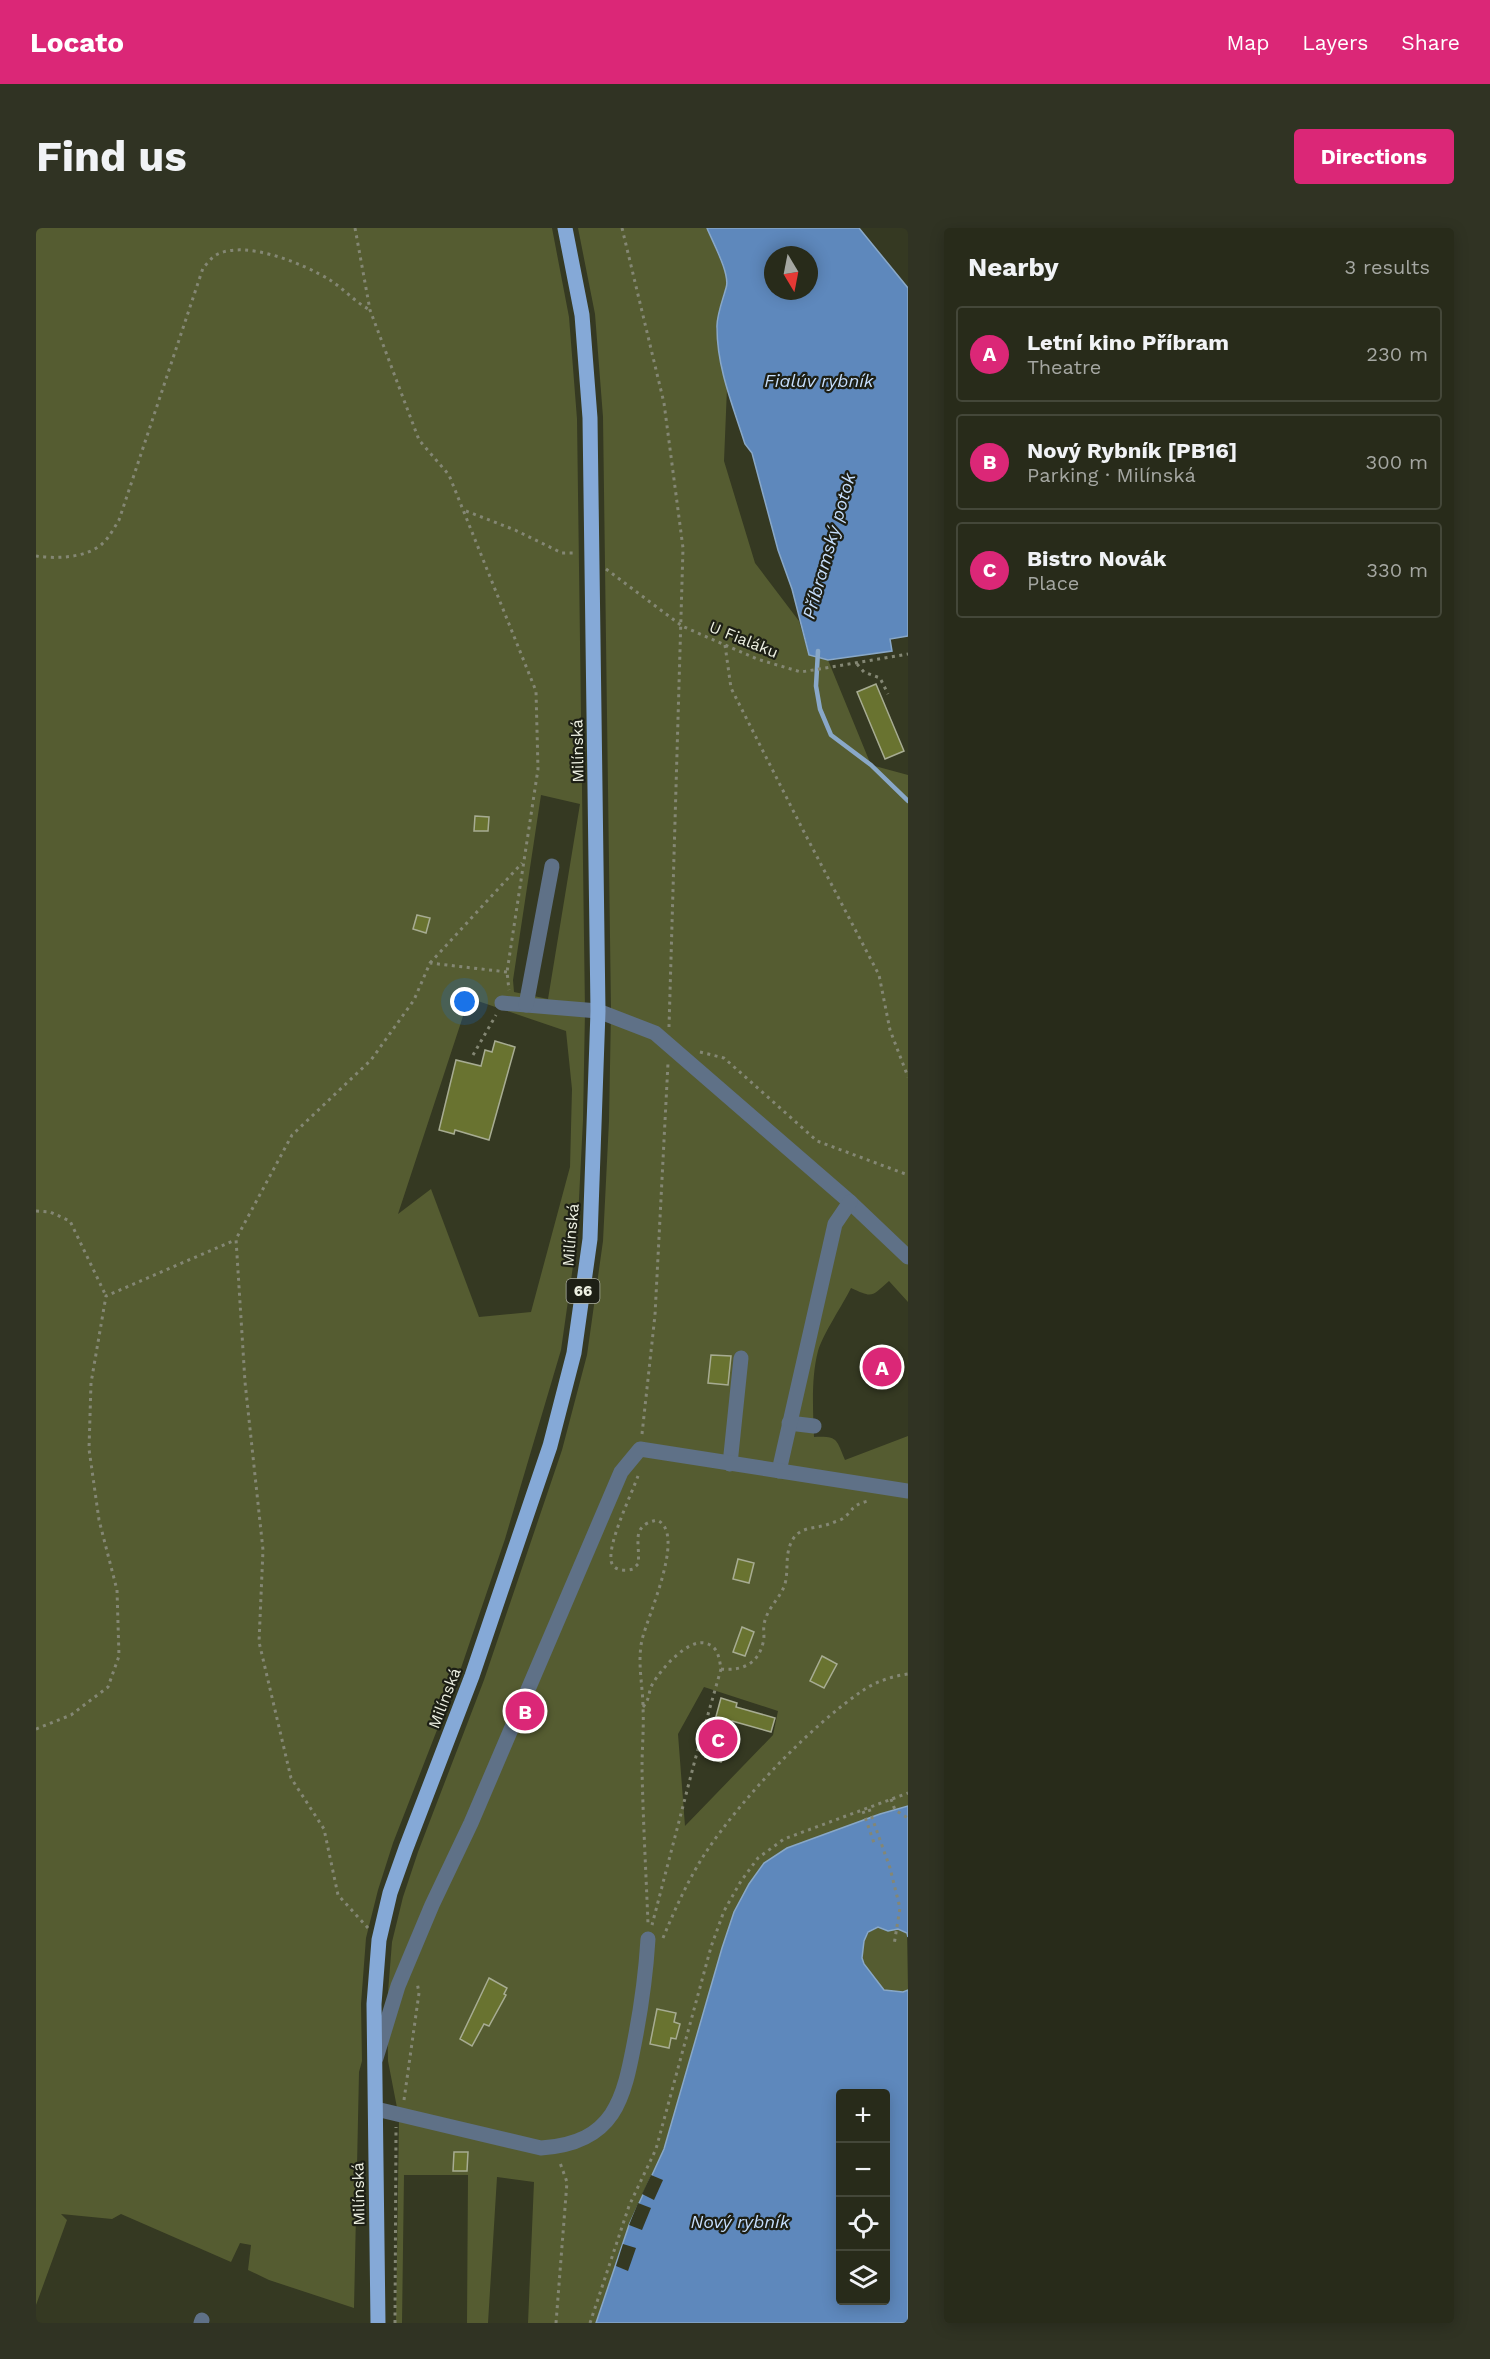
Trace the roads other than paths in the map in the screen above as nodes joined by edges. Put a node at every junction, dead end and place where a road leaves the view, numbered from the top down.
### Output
1 (565, 228) edge
2 (552, 866) dead end
3 (598, 1011) junction
4 (850, 1202) junction
5 (908, 1257) edge
6 (741, 1358) dead end
7 (789, 1423) junction
8 (814, 1426) dead end
9 (730, 1464) junction
10 (779, 1471) junction
11 (908, 1491) edge
12 (655, 1939) road end
13 (375, 2061) junction
14 (376, 2109) junction
15 (378, 2323) edge

1 - 3 main road, Milínská / 66
2 - 3 street
3 - 4 street
3 - 13 main road, Milínská / 66
4 - 5 street
4 - 7 street
6 - 9 street
7 - 8 street
7 - 10 street
9 - 10 street
9 - 13 street
10 - 11 street
12 - 14 street
13 - 14 main road, Milínská / 66
14 - 15 main road, Milínská / 66

